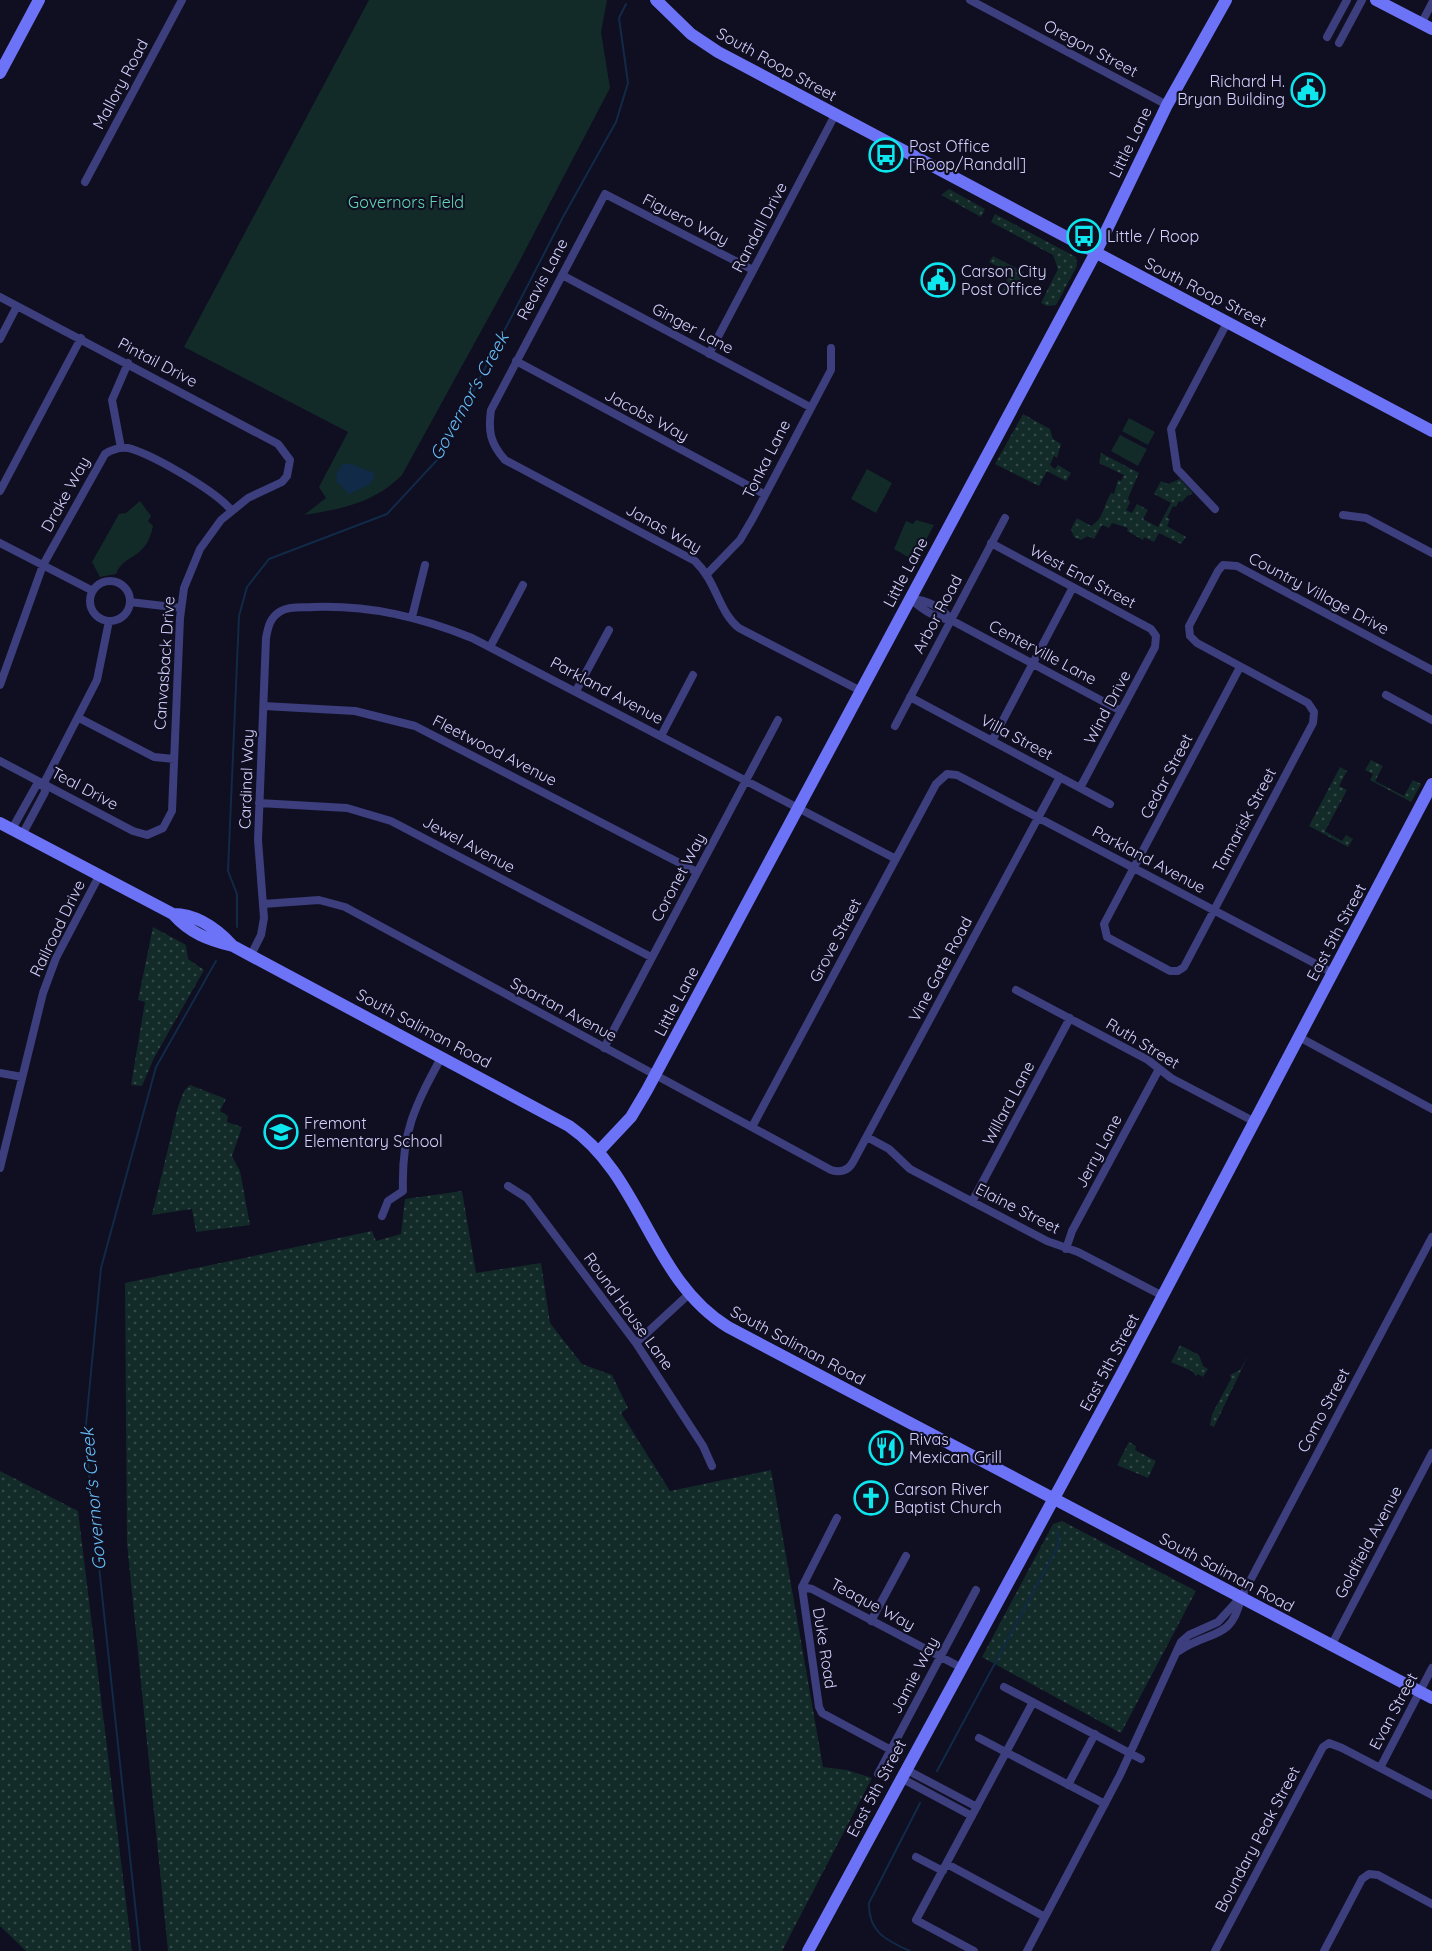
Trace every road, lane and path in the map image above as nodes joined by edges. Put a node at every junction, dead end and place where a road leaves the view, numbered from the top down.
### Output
1 (39, 0) edge
2 (182, 0) edge
3 (656, 0) edge
4 (970, 0) edge
5 (1226, 0) edge
6 (1347, 0) edge
7 (1362, 0) edge
8 (1376, 0) edge
9 (1432, 3) edge
10 (1426, 27) edge
11 (1327, 37) dead end
12 (1339, 43) dead end
13 (0, 73) edge
14 (1167, 105) junction
15 (835, 115) junction
16 (85, 182) dead end
17 (605, 194) joint
18 (1095, 254) junction
19 (753, 270) junction
20 (562, 275) junction
21 (0, 297) edge
22 (17, 306) junction
23 (1228, 321) junction
24 (81, 338) junction
25 (0, 339) edge
26 (831, 348) dead end
27 (709, 354) junction
28 (516, 362) junction
29 (128, 363) junction
30 (810, 407) junction
31 (1432, 431) edge
32 (494, 447) joint
33 (121, 448) junction
34 (290, 466) joint
35 (0, 491) edge
36 (764, 494) junction
37 (1215, 509) dead end
38 (231, 510) junction
39 (1343, 515) dead end
40 (1005, 518) dead end
41 (0, 543) edge
42 (991, 543) junction
43 (1432, 553) edge
44 (43, 565) junction
45 (425, 565) dead end
46 (708, 573) junction
47 (523, 585) dead end
48 (1073, 588) junction
49 (93, 591) junction
50 (910, 598) junction
51 (130, 602) junction
52 (181, 608) junction
53 (286, 609) joint
54 (412, 617) junction
55 (951, 620) junction
56 (109, 621) junction
57 (609, 630) dead end
58 (1157, 639) joint
59 (490, 647) junction
60 (1033, 664) junction
61 (1240, 667) junction
62 (1432, 670) edge
63 (693, 675) dead end
64 (0, 685) edge
65 (576, 691) junction
66 (861, 691) junction
67 (1386, 695) dead end
68 (910, 697) junction
69 (264, 706) junction
70 (1121, 711) junction
71 (79, 718) junction
72 (778, 720) dead end
73 (1432, 720) edge
74 (895, 726) dead end
75 (661, 736) junction
76 (992, 741) junction
77 (174, 759) junction
78 (0, 761) edge
79 (951, 773) joint
80 (1060, 777) junction
81 (746, 781) junction
82 (44, 783) junction
83 (1432, 784) edge
84 (1080, 788) junction
85 (27, 802) junction
86 (259, 803) junction
87 (1110, 804) dead end
88 (37, 807) junction
89 (798, 808) junction
90 (1038, 818) junction
91 (0, 823) edge
92 (17, 832) junction
93 (158, 832) joint
94 (896, 859) junction
95 (1134, 869) junction
96 (697, 872) junction
97 (99, 876) junction
98 (263, 904) junction
99 (1213, 910) junction
100 (250, 956) junction
101 (651, 957) junction
102 (1178, 971) joint
103 (1333, 973) junction
104 (1016, 990) dead end
105 (1070, 1018) junction
106 (1299, 1037) junction
107 (604, 1048) junction
108 (442, 1056) junction
109 (1159, 1069) junction
110 (0, 1073) edge
111 (655, 1075) junction
112 (22, 1077) junction
113 (1432, 1109) edge
114 (1255, 1122) junction
115 (752, 1128) junction
116 (867, 1137) junction
117 (599, 1151) junction
118 (0, 1168) edge
119 (843, 1171) joint
120 (508, 1186) dead end
121 (972, 1202) junction
122 (382, 1216) dead end
123 (1432, 1237) edge
124 (1066, 1248) junction
125 (689, 1294) junction
126 (1163, 1296) junction
127 (636, 1343) junction
128 (1432, 1453) edge
129 (712, 1466) dead end
130 (1052, 1499) junction
131 (837, 1518) dead end
132 (906, 1556) dead end
133 (802, 1587) junction
134 (976, 1590) dead end
135 (1241, 1598) junction
136 (871, 1621) junction
137 (1331, 1646) junction
138 (940, 1657) junction
139 (960, 1667) junction
140 (1432, 1668) edge
141 (1004, 1687) dead end
142 (1420, 1692) junction
143 (1432, 1698) edge
144 (1033, 1702) junction
145 (1095, 1734) junction
146 (980, 1738) dead end
147 (891, 1750) junction
148 (1006, 1752) junction
149 (1130, 1753) junction
150 (1141, 1758) dead end
151 (1380, 1768) junction
152 (878, 1774) dead end
153 (903, 1774) junction
154 (1068, 1785) junction
155 (1432, 1795) edge
156 (1105, 1804) junction
157 (977, 1807) junction
158 (972, 1816) junction
159 (916, 1857) dead end
160 (945, 1868) junction
161 (1432, 1904) edge
162 (1045, 1917) junction
163 (808, 1951) edge
164 (974, 1951) edge
165 (1027, 1951) edge
166 (1215, 1951) edge
167 (1324, 1951) edge

1 - 13 main road
2 - 16 street, Mallory Road
3 - 15 main road, South Roop Street
4 - 14 street, Oregon Street
5 - 14 main road, Little Lane
6 - 11 street
7 - 12 street
8 - 10 main road
9 - 10 street
14 - 18 main road, Little Lane
15 - 18 main road, South Roop Street
15 - 19 street, Randall Drive
17 - 19 street, Figuero Way
17 - 20 street, Reavis Lane
18 - 23 main road, South Roop Street
18 - 50 main road, Little Lane
19 - 27 street, Randall Drive
20 - 27 street, Ginger Lane
20 - 28 street, Reavis Lane
21 - 22 street, Pintail Drive
22 - 24 street, Pintail Drive
22 - 25 street
23 - 31 main road, South Roop Street
23 - 37 street
24 - 29 street, Pintail Drive
24 - 35 street
26 - 30 street, Tonka Lane
27 - 30 street, Ginger Lane
28 - 32 street, Reavis Lane
28 - 36 street, Jacobs Way
29 - 33 street
29 - 34 street, Pintail Drive
30 - 36 street, Tonka Lane
32 - 46 street, Janas Way
33 - 38 street
33 - 44 street, Drake Way
34 - 38 street, Canvasback Drive
36 - 46 street, Tonka Lane
38 - 52 street, Canvasback Drive
39 - 43 street
40 - 42 street, Arbor Road
41 - 44 street
42 - 48 street, West End Street
42 - 55 street, Arbor Road
44 - 49 street
44 - 64 street, Drake Way
45 - 54 street
46 - 66 street, Janas Way
47 - 59 street
48 - 58 street, West End Street
48 - 60 street
49 - 51 street
49 - 56 street
50 - 55 street, Centerville Lane
50 - 66 main road, Little Lane
51 - 52 street
51 - 56 street
52 - 77 street, Canvasback Drive
53 - 54 street, Parkland Avenue
53 - 69 street, Cardinal Way
54 - 59 street, Parkland Avenue
55 - 60 street, Centerville Lane
55 - 68 street, Arbor Road
56 - 71 street
57 - 65 street
58 - 70 street, Wind Drive
59 - 65 street, Parkland Avenue
60 - 70 street, Centerville Lane
60 - 76 street
61 - 62 street, Country Village Drive
61 - 95 street, Cedar Street
61 - 99 street, Tamarisk Street
63 - 75 street
65 - 75 street, Parkland Avenue
66 - 89 main road, Little Lane
67 - 73 street
68 - 74 street, Arbor Road
68 - 76 street, Villa Street
69 - 86 street, Cardinal Way
69 - 96 street, Fleetwood Avenue
70 - 84 street, Wind Drive
71 - 77 street
71 - 82 street
72 - 81 street, Coronet Way
75 - 81 street, Parkland Avenue
76 - 80 street, Villa Street
77 - 93 street, Canvasback Drive
78 - 82 street, Teal Drive
79 - 90 street, Parkland Avenue
79 - 94 street, Grove Street
80 - 84 street, Villa Street
80 - 90 street, Vine Gate Road
81 - 89 street, Parkland Avenue
81 - 96 street, Coronet Way
82 - 85 street
82 - 88 street
82 - 93 street, Teal Drive
83 - 103 main road, East 5th Street
84 - 87 street, Villa Street
85 - 88 street
85 - 92 street
86 - 98 street, Cardinal Way
86 - 101 street, Jewel Avenue
88 - 92 street
89 - 94 street, Parkland Avenue
89 - 111 main road, Little Lane
90 - 95 street, Parkland Avenue
90 - 116 street, Vine Gate Road
91 - 92 main road, South Saliman Road
92 - 97 main road, South Saliman Road
94 - 115 street, Grove Street
95 - 99 street, Parkland Avenue
95 - 102 street, Cedar Street
96 - 101 street, Coronet Way
97 - 100 main road, South Saliman Road
97 - 112 street, Railroad Drive
98 - 100 street, Cardinal Way
98 - 107 street, Spartan Avenue
99 - 102 street, Tamarisk Street
99 - 103 street, Parkland Avenue
100 - 108 main road, South Saliman Road
101 - 107 street, Coronet Way
103 - 106 main road, East 5th Street
104 - 105 street, Ruth Street
105 - 109 street, Ruth Street
105 - 121 street, Willard Lane
106 - 113 street
106 - 114 main road, East 5th Street
107 - 111 street, Spartan Avenue
108 - 117 main road, South Saliman Road
108 - 122 street
109 - 114 street, Ruth Street
109 - 124 street, Jerry Lane
110 - 112 street
111 - 115 street, Spartan Avenue
111 - 117 main road, Little Lane
112 - 118 street, Railroad Drive
114 - 126 main road, East 5th Street
115 - 119 street, Spartan Avenue
116 - 119 street, Vine Gate Road
116 - 121 street, Elaine Street
117 - 125 main road, South Saliman Road
120 - 127 street, Round House Lane
121 - 124 street, Elaine Street
123 - 135 street, Como Street
124 - 126 street, Elaine Street
125 - 127 street
125 - 130 main road, South Saliman Road
126 - 130 main road, East 5th Street
127 - 129 street, Round House Lane
128 - 137 street, Goldfield Avenue
130 - 135 main road, South Saliman Road
130 - 139 main road, East 5th Street
131 - 133 street, Duke Road
132 - 136 street
133 - 136 street, Teaque Way
133 - 147 street, Duke Road
134 - 138 street, Jamie Way
135 - 137 main road, South Saliman Road
135 - 149 street, Como Street
136 - 138 street, Teaque Way
137 - 142 main road, South Saliman Road
138 - 139 street, Teaque Way
138 - 147 street, Jamie Way
139 - 153 main road, East 5th Street
140 - 142 street, Evan Street
141 - 144 street
142 - 143 main road, South Saliman Road
142 - 151 street, Evan Street
144 - 145 street
144 - 148 street
145 - 149 street
145 - 154 street
146 - 148 street
147 - 152 street, Jamie Way
148 - 154 street
148 - 157 street
149 - 150 street
149 - 156 street, Como Street
151 - 155 street
151 - 166 street, Boundary Peak Street
153 - 157 street
153 - 158 street
153 - 163 main road, East 5th Street
154 - 156 street
156 - 162 street, Como Street
157 - 158 street
158 - 160 street
159 - 160 street
160 - 162 street
160 - 164 street
161 - 167 street
162 - 165 street, Como Street

